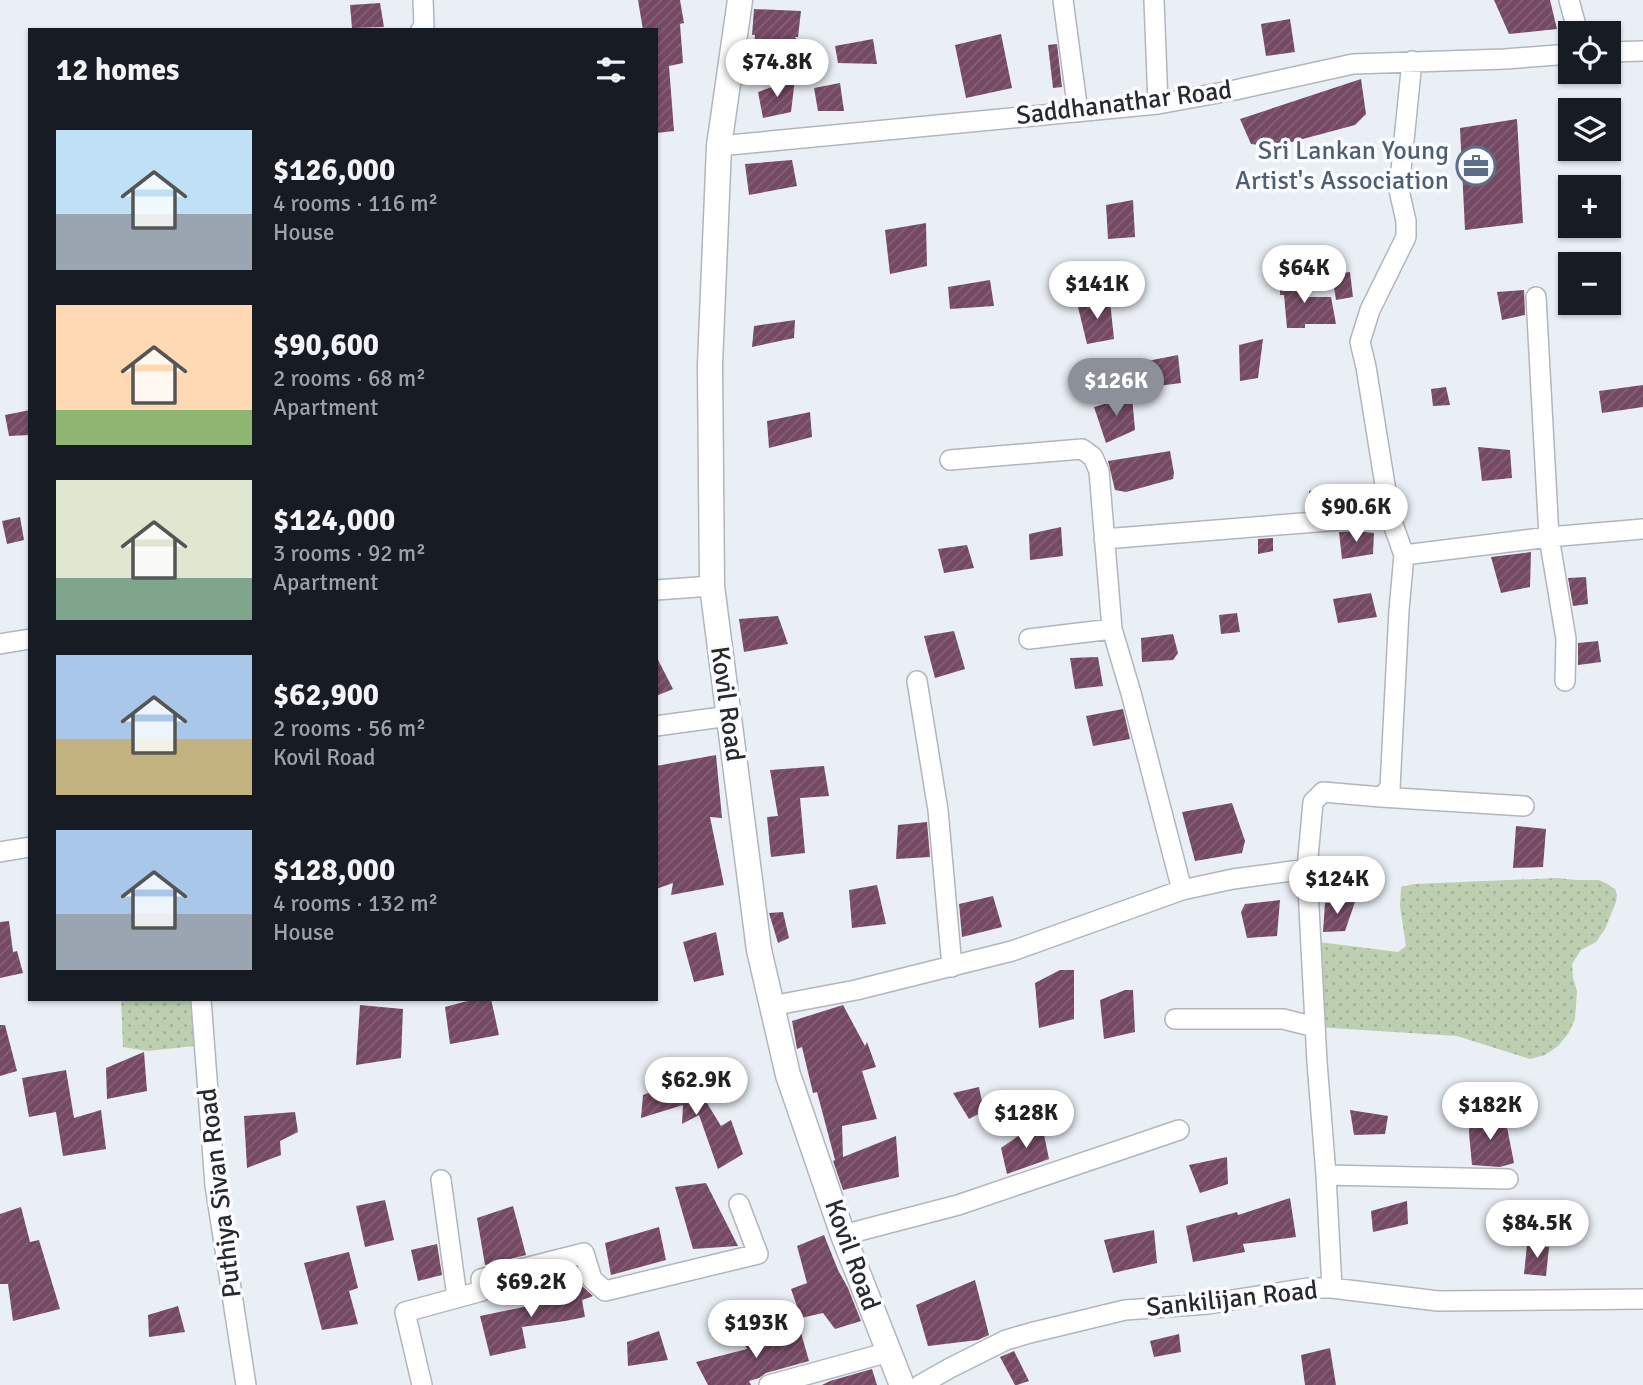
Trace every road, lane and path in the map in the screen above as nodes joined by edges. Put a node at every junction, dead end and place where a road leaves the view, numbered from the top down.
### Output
1 (423, 0) edge
2 (741, 0) edge
3 (1063, 0) edge
4 (1154, 0) edge
5 (1569, 0) edge
6 (1575, 21) edge
7 (422, 28) edge
8 (1643, 51) edge
9 (1621, 52) edge
10 (1558, 55) edge
11 (1412, 61) junction
12 (1158, 104) junction
13 (1078, 111) junction
14 (719, 146) junction
15 (1536, 297) dead end
16 (950, 460) dead end
17 (1390, 516) junction
18 (1643, 529) edge
19 (1549, 537) junction
20 (1104, 539) junction
21 (1404, 555) junction
22 (712, 586) junction
23 (658, 590) edge
24 (1112, 629) junction
25 (28, 639) edge
26 (1029, 639) dead end
27 (0, 644) edge
28 (918, 681) dead end
29 (1565, 681) dead end
30 (729, 716) junction
31 (658, 726) edge
32 (1381, 797) junction
33 (1524, 806) dead end
34 (28, 847) edge
35 (0, 852) edge
36 (1307, 869) junction
37 (1182, 890) junction
38 (952, 967) junction
39 (201, 1001) edge
40 (771, 1006) junction
41 (1175, 1019) dead end
42 (1315, 1027) junction
43 (1179, 1130) dead end
44 (1326, 1175) junction
45 (1508, 1179) dead end
46 (441, 1180) dead end
47 (738, 1204) dead end
48 (843, 1236) junction
49 (1332, 1288) junction
50 (457, 1297) junction
51 (1643, 1299) edge
52 (889, 1352) junction
53 (246, 1385) edge
54 (422, 1385) edge
55 (769, 1385) edge
56 (902, 1385) edge
57 (920, 1385) edge

1 - 7 street
2 - 14 street, Kovil Road
3 - 13 street
4 - 12 street
5 - 6 street
8 - 9 street
10 - 11 street, Saddhanathar Road
11 - 12 street, Saddhanathar Road
11 - 17 street
12 - 13 street, Saddhanathar Road
13 - 14 street, Saddhanathar Road
14 - 22 street, Kovil Road
15 - 19 street
16 - 20 street
17 - 20 street
17 - 21 street
18 - 19 street
19 - 21 street
19 - 29 street
20 - 24 street
21 - 32 street
22 - 23 street
22 - 30 street, Kovil Road
24 - 26 street
24 - 37 street
25 - 27 street
28 - 38 street
30 - 31 street
30 - 40 street, Kovil Road
32 - 33 street
32 - 36 street
34 - 35 street
36 - 37 street
36 - 42 street
37 - 38 street
38 - 40 street
39 - 53 street, Puthiya Sivan Road
40 - 48 street, Kovil Road
41 - 42 street
42 - 44 street
43 - 48 street
44 - 45 street
44 - 49 street
46 - 50 street
47 - 50 street
48 - 52 street, Kovil Road
49 - 51 street, Sankilijan Road
49 - 57 street, Sankilijan Road
50 - 54 street
52 - 55 street
52 - 56 street, Kovil Road

